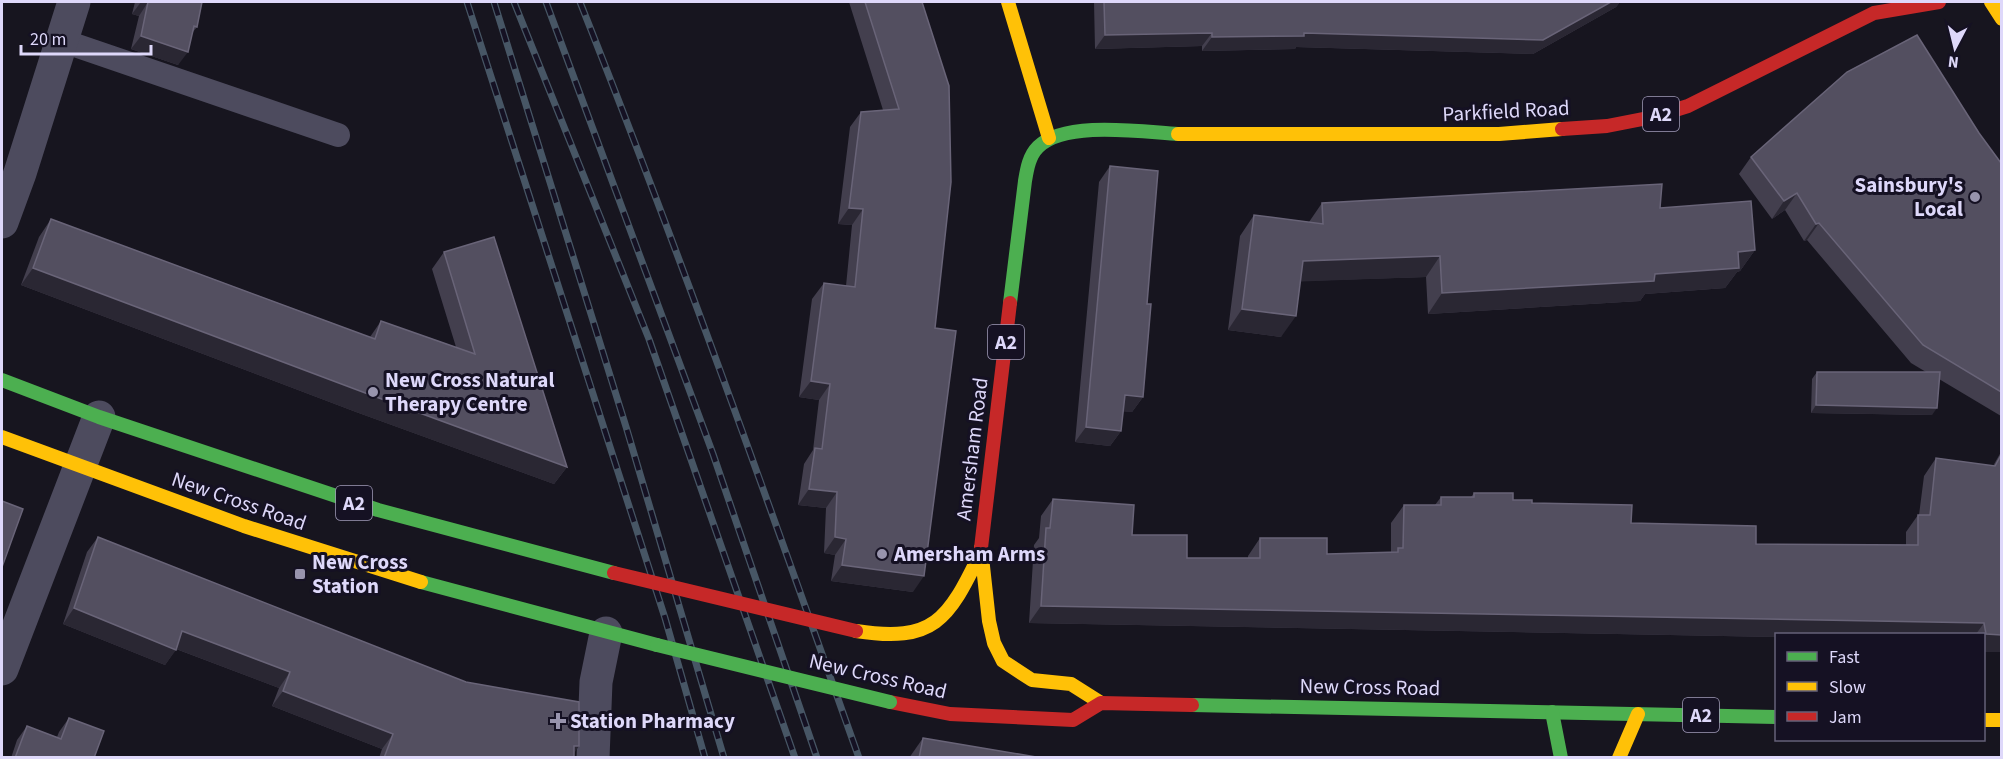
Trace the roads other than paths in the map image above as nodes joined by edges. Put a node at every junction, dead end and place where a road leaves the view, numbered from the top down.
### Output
1 (74, 2) edge
2 (1008, 2) edge
3 (1939, 2) edge
4 (1991, 2) edge
5 (2001, 19) edge
6 (63, 41) junction
7 (338, 135) dead end
8 (1049, 138) junction
9 (2, 222) edge
10 (2, 380) edge
11 (99, 417) junction
12 (2, 437) edge
13 (81, 466) junction
14 (980, 554) junction
15 (618, 636) junction
16 (2, 669) edge
17 (1101, 703) junction
18 (1552, 712) junction
19 (1638, 714) junction
20 (1775, 717) edge
21 (1985, 720) edge
22 (2001, 720) edge
23 (593, 758) edge
24 (1562, 758) edge
25 (1619, 758) edge

1 - 6 street
2 - 8 main road
3 - 8 main road, Parkfield Road / A2
4 - 5 main road
6 - 7 lane
6 - 9 street
8 - 14 main road, Amersham Road / A2
10 - 11 main road, New Cross Road / A2
11 - 13 street
11 - 14 main road, New Cross Road / A2, bridge
12 - 13 main road, New Cross Road
13 - 15 main road, New Cross Road
13 - 16 street
14 - 17 main road, Amersham Road / A2
15 - 17 main road, New Cross Road, bridge
15 - 23 street
17 - 18 main road, New Cross Road / A2
18 - 19 main road, New Cross Road / A2
18 - 24 main road
19 - 20 main road, New Cross Road / A2
19 - 25 main road
21 - 22 main road

